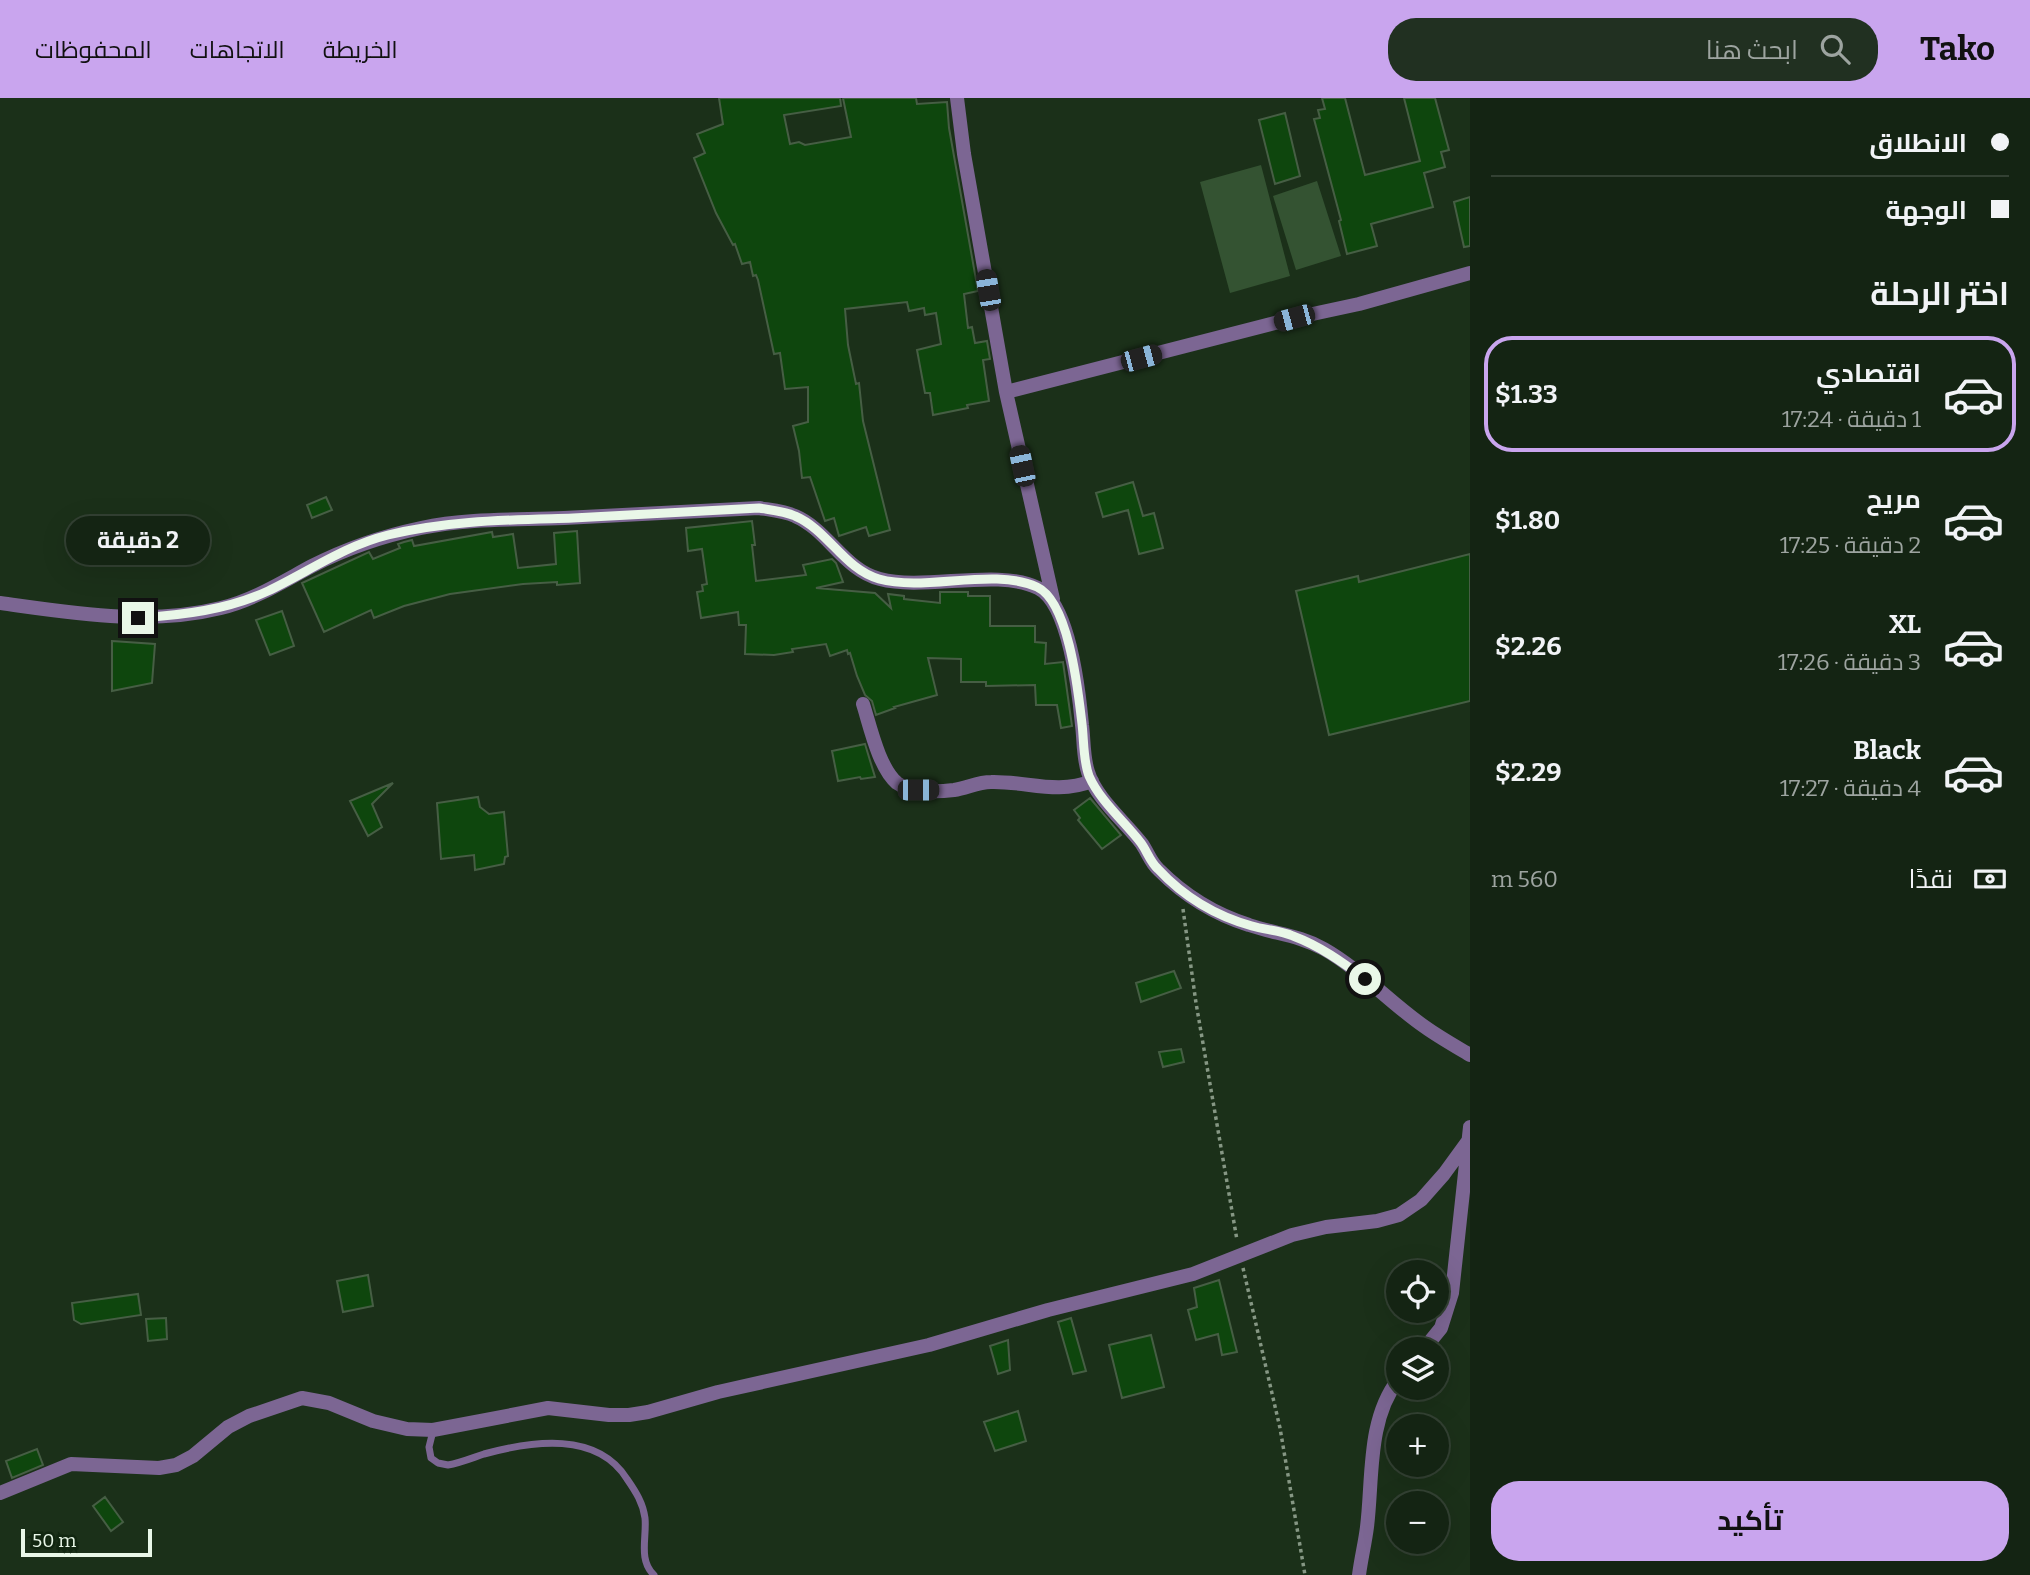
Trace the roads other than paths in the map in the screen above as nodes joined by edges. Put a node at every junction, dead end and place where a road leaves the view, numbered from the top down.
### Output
1 (957, 98) edge
2 (1470, 273) edge
3 (1006, 392) junction
4 (1052, 599) junction
5 (0, 603) edge
6 (863, 704) dead end
7 (1092, 781) junction
8 (1470, 1055) edge
9 (1469, 1134) edge
10 (1434, 1337) edge
11 (1386, 1399) edge
12 (433, 1430) junction
13 (0, 1493) edge
14 (654, 1575) edge
15 (1359, 1575) edge

1 - 3 street
2 - 3 street
3 - 4 street
4 - 5 street
4 - 7 street
6 - 7 street
7 - 8 street
9 - 10 street
9 - 12 street
11 - 15 street
12 - 13 street
12 - 14 lane

